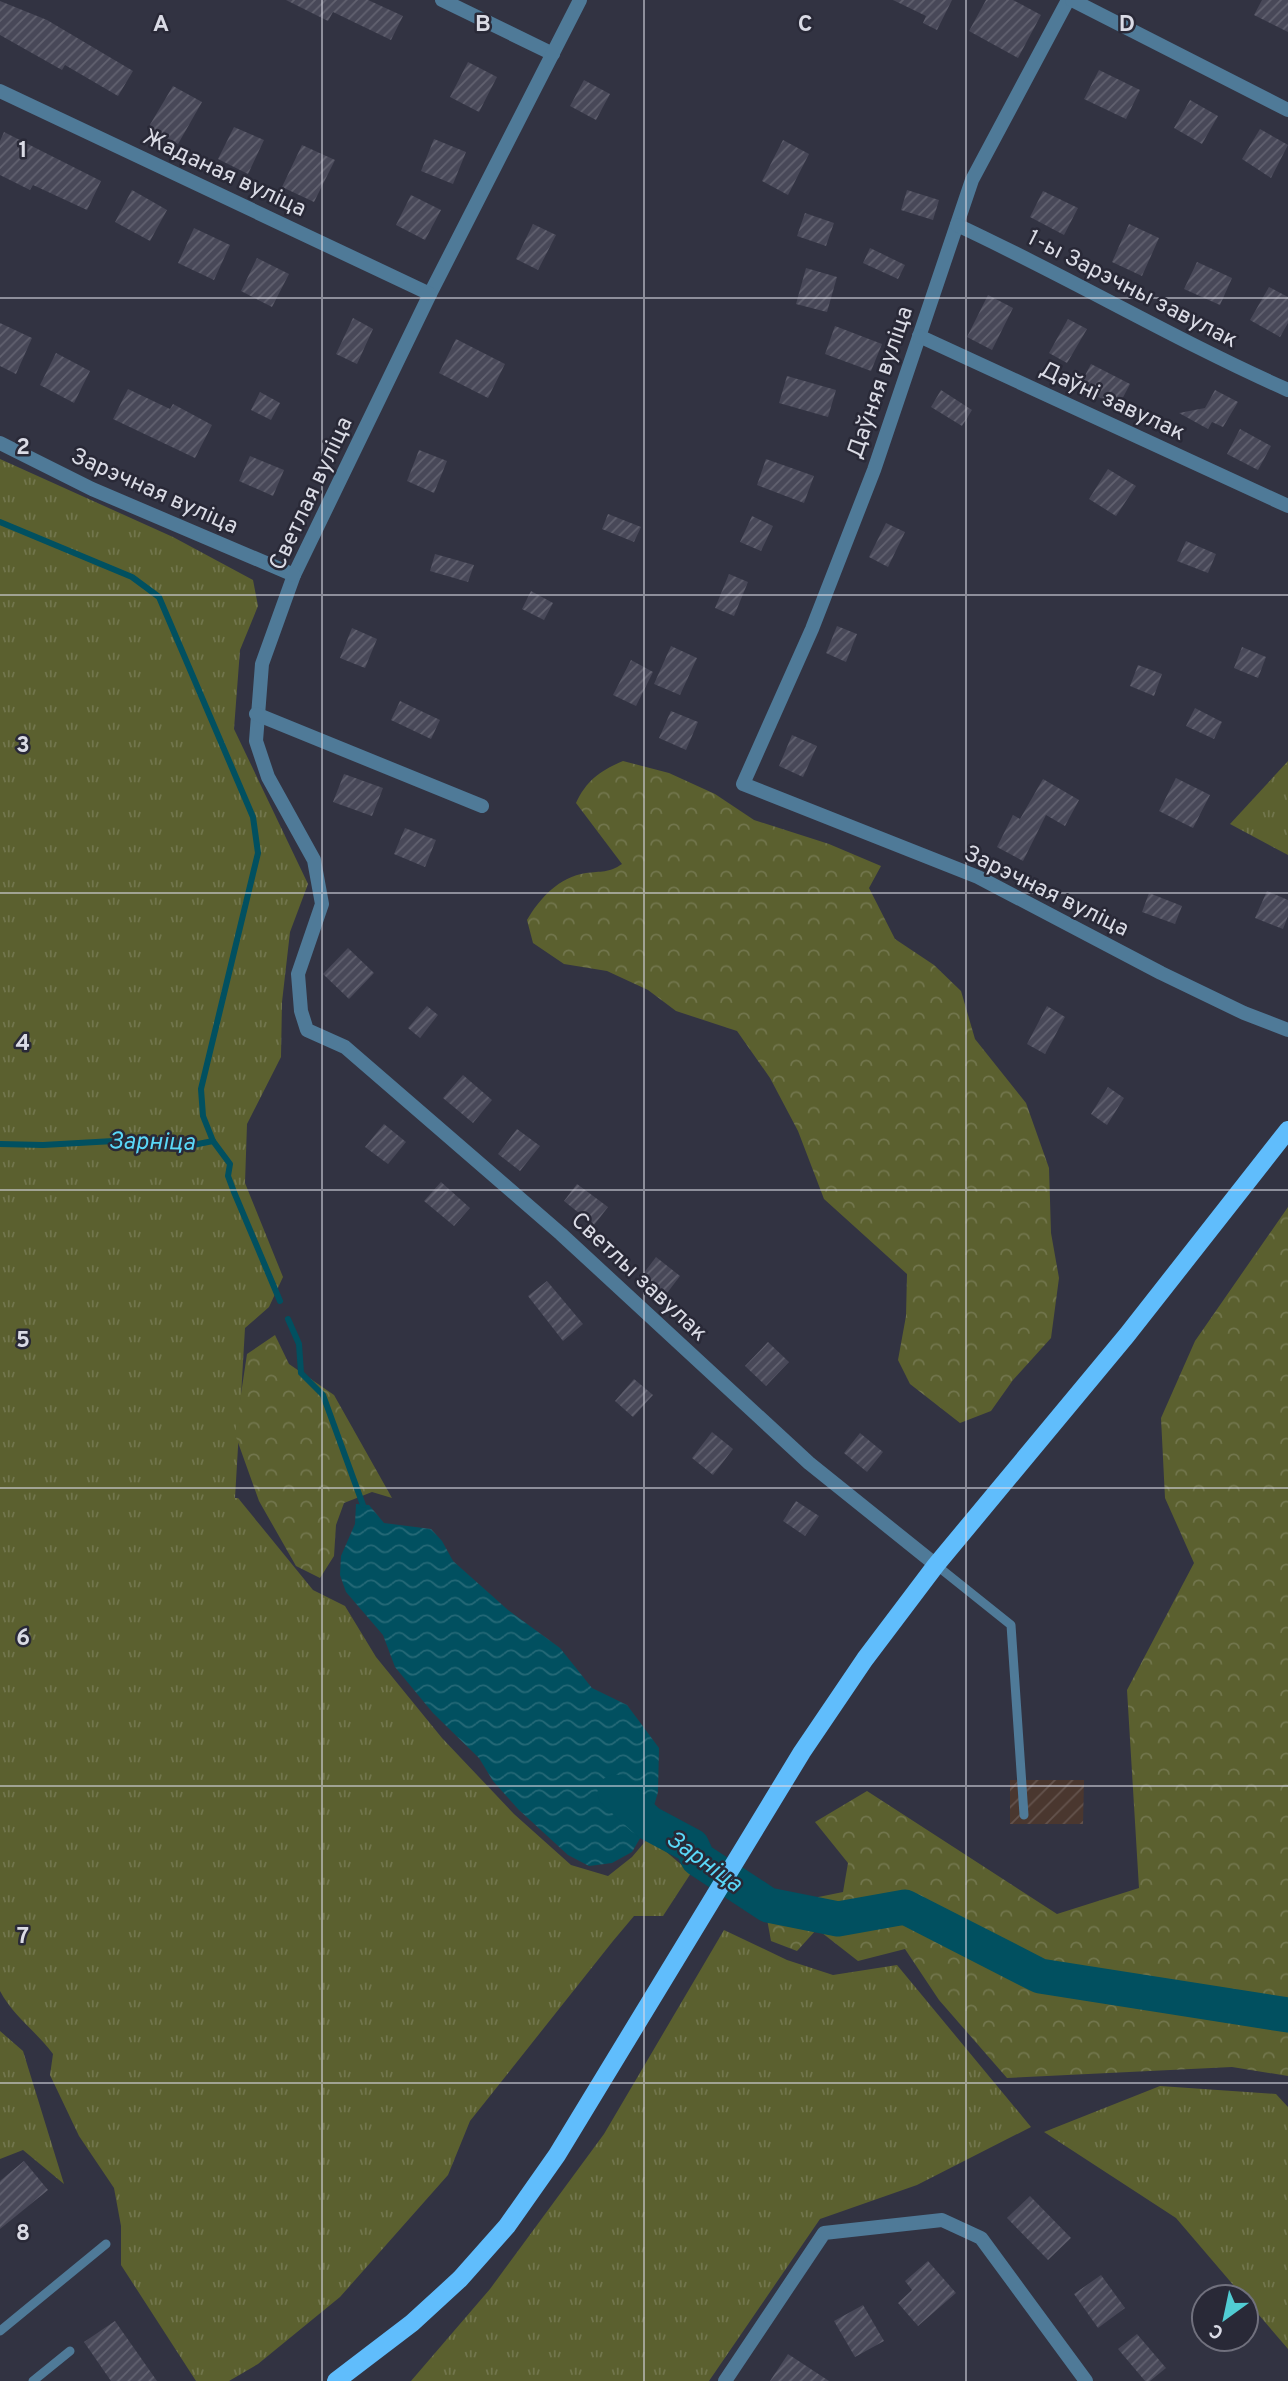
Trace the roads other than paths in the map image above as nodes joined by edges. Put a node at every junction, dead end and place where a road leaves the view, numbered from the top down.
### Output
1 (442, 0) edge
2 (580, 0) edge
3 (1070, 0) edge
4 (553, 54) junction
5 (0, 91) edge
6 (1288, 110) edge
7 (957, 225) junction
8 (430, 294) junction
9 (919, 336) junction
10 (1288, 390) edge
11 (0, 443) edge
12 (1288, 506) edge
13 (294, 575) junction
14 (256, 714) junction
15 (743, 784) joint
16 (482, 806) dead end
17 (307, 1030) joint
18 (1288, 1030) edge
19 (1288, 1130) edge
20 (936, 1565) junction
21 (1024, 1815) dead end
22 (106, 2244) dead end
23 (0, 2331) edge
24 (70, 2351) dead end
25 (33, 2381) edge
26 (336, 2381) edge
27 (725, 2381) edge
28 (1086, 2381) edge

1 - 4 street
2 - 4 street, Светлая вуліца
3 - 6 street
3 - 7 street, Даўняя вуліца
4 - 8 street, Светлая вуліца
5 - 8 street, Жаданая вуліца
7 - 9 street, Даўняя вуліца
7 - 10 street, 1-ы Зарэчны завулак
8 - 13 street, Светлая вуліца
9 - 12 street, Даўні завулак
9 - 15 street, Даўняя вуліца
11 - 13 street, Зарэчная вуліца
13 - 14 street, Светлая вуліца
14 - 16 street
14 - 17 street, Светлая вуліца
15 - 18 street, Зарэчная вуліца
17 - 20 street, Светлы завулак
19 - 20 main road
20 - 21 lane
20 - 26 main road
22 - 23 lane
24 - 25 lane
27 - 28 street

